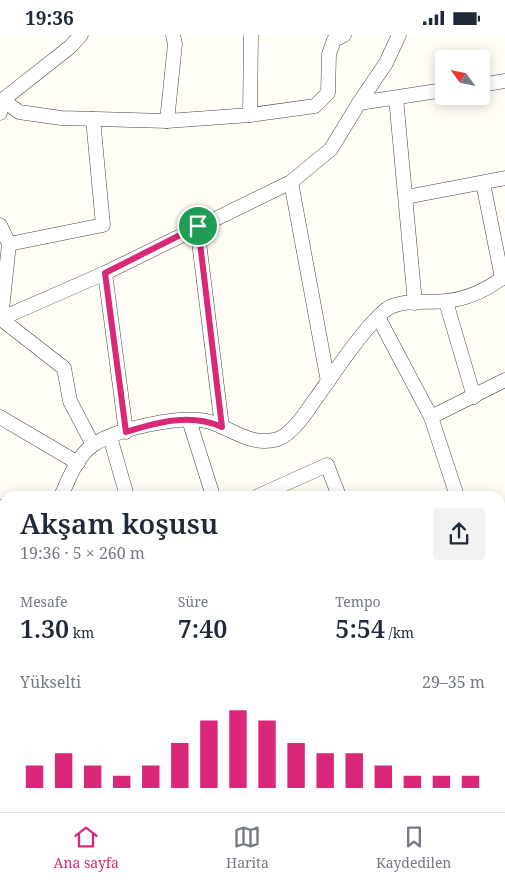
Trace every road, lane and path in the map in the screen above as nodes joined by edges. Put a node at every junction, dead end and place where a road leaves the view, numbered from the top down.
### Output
1 (81, 35) edge
2 (173, 35) edge
3 (251, 35) edge
4 (344, 35) edge
5 (399, 35) edge
6 (505, 81) edge
7 (490, 84) edge
8 (435, 92) edge
9 (396, 98) junction
10 (359, 103) junction
11 (1, 105) edge
12 (250, 115) junction
13 (94, 119) junction
14 (167, 121) junction
15 (505, 178) edge
16 (291, 181) junction
17 (484, 183) junction
18 (406, 197) junction
19 (0, 225) edge
20 (198, 226) junction
21 (9, 244) junction
22 (105, 273) junction
23 (504, 277) edge
24 (446, 301) junction
25 (415, 303) junction
26 (378, 317) junction
27 (0, 319) edge
28 (505, 380) edge
29 (328, 382) junction
30 (474, 397) junction
31 (0, 417) edge
32 (431, 417) junction
33 (188, 419) junction
34 (222, 427) junction
35 (126, 432) junction
36 (110, 437) junction
37 (93, 445) junction
38 (78, 463) junction
39 (64, 491) edge
40 (126, 491) edge
41 (211, 491) edge
42 (272, 491) edge
43 (337, 491) edge
44 (456, 491) edge

1 - 11 street
2 - 14 street
3 - 12 street
4 - 12 street
5 - 10 street
6 - 7 street
8 - 9 street
9 - 10 street
9 - 18 street
10 - 16 street
11 - 13 street
12 - 14 street
13 - 14 street
13 - 21 street
15 - 17 street
16 - 20 street
16 - 29 street
17 - 18 street
17 - 23 street
18 - 25 street
19 - 21 street
20 - 22 street
20 - 34 street
21 - 27 street
22 - 27 street
22 - 35 street
23 - 24 street
24 - 25 street
24 - 30 street
25 - 26 street
26 - 29 street
26 - 32 street
27 - 37 street
28 - 30 street
29 - 34 street
30 - 32 street
31 - 38 street
32 - 44 street
33 - 34 street
33 - 35 street
33 - 41 street
35 - 36 street
36 - 37 street
36 - 40 street
37 - 38 street
38 - 39 street
42 - 43 street

